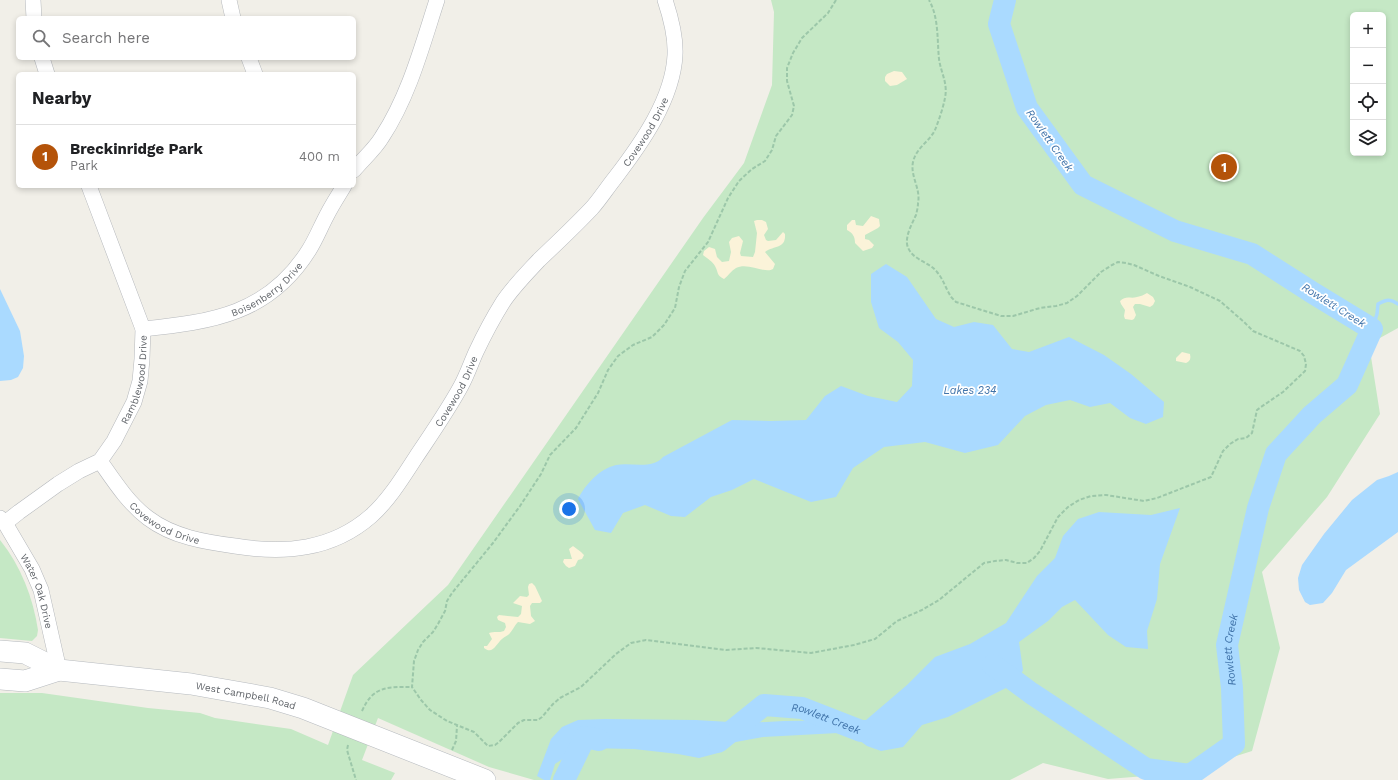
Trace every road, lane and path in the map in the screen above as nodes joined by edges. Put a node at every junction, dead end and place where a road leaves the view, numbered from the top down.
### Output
1 (33, 0) edge
2 (229, 0) edge
3 (436, 0) edge
4 (665, 0) edge
5 (836, 0) edge
6 (929, 0) edge
7 (34, 16) edge
8 (233, 16) edge
9 (43, 60) edge
10 (249, 60) edge
11 (46, 72) edge
12 (254, 72) edge
13 (356, 168) edge
14 (90, 188) edge
15 (343, 188) edge
16 (143, 329) junction
17 (100, 461) junction
18 (2, 521) edge
19 (0, 651) edge
20 (59, 670) junction
21 (0, 679) edge
22 (412, 687) junction
23 (362, 711) dead end
24 (348, 745) dead end
25 (356, 780) edge
26 (485, 780) edge

1 - 7 street
2 - 8 street
3 - 13 street
4 - 17 street, Covewood Drive
5 - 22 path
6 - 22 path
9 - 11 street
10 - 12 street
14 - 16 street, Ramblewood Drive
15 - 16 street, Boisenberry Drive
16 - 17 street, Ramblewood Drive
17 - 18 street, Ramblewood Drive
18 - 20 street, Water Oak Drive
19 - 20 main road, West Campbell Road
20 - 21 main road, West Campbell Road
20 - 26 main road, West Campbell Road
22 - 23 path
24 - 25 path

